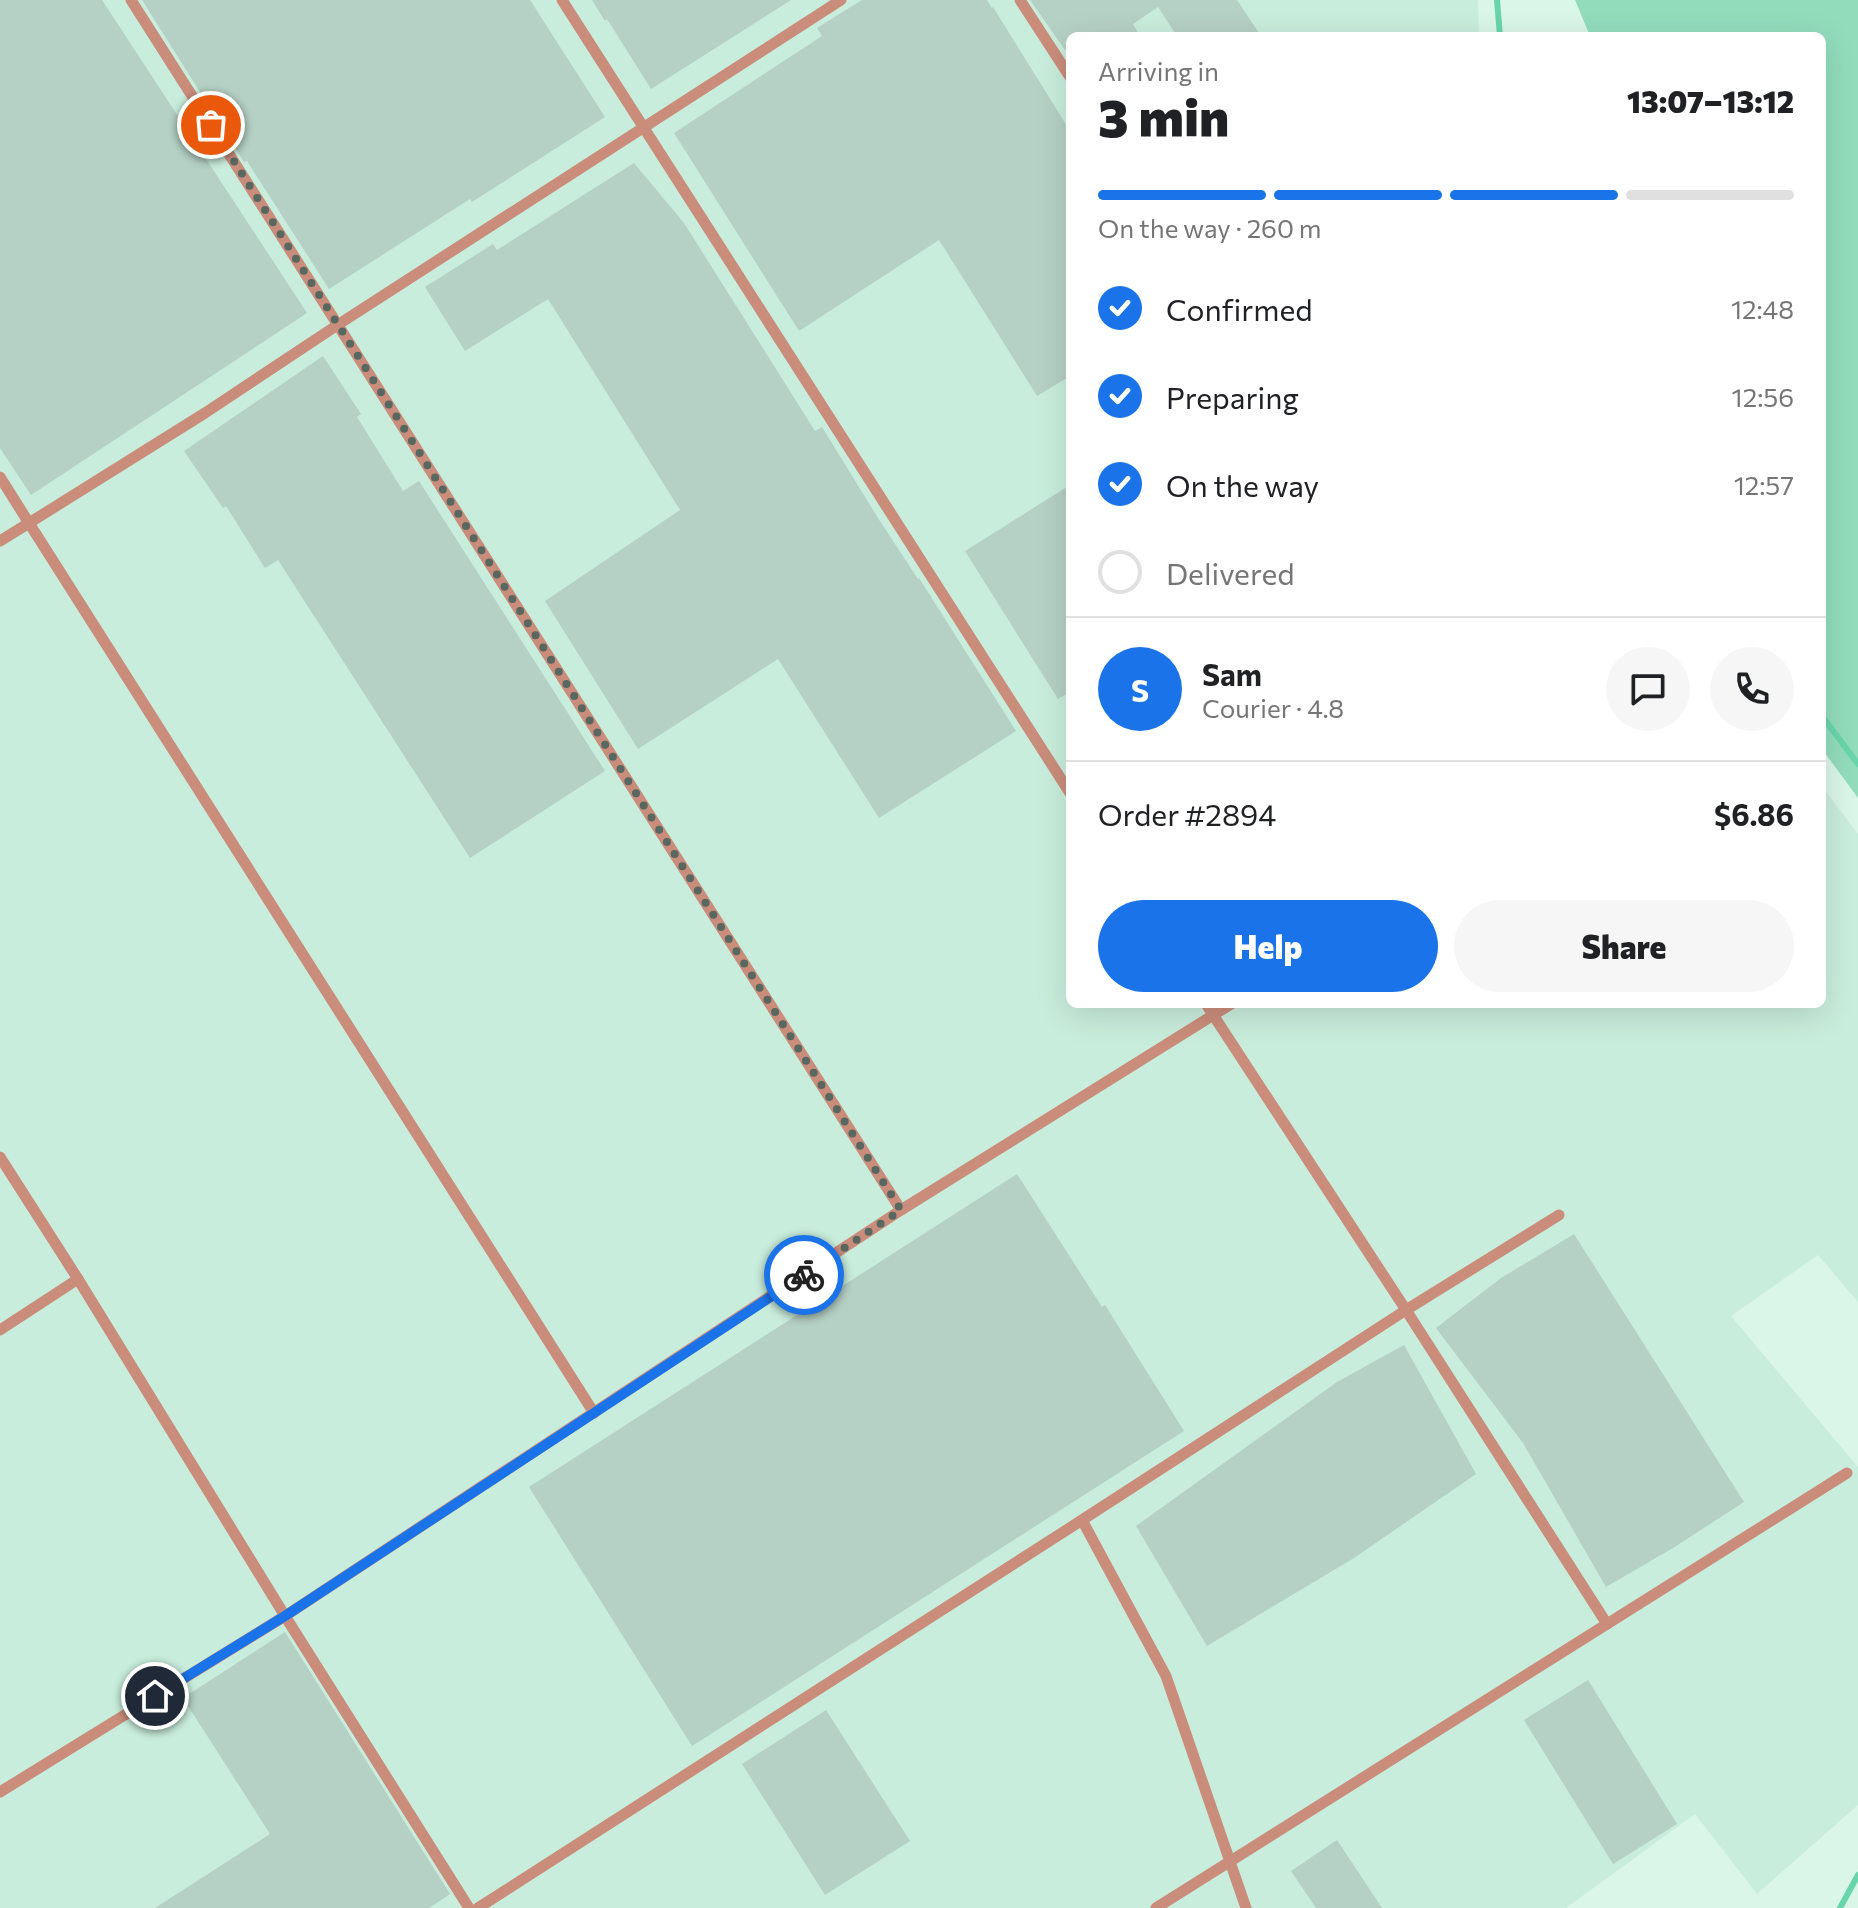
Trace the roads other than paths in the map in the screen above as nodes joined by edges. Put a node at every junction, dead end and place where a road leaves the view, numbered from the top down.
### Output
1 (131, 0) edge
2 (562, 0) edge
3 (841, 0) edge
4 (1020, 0) edge
5 (1066, 71) edge
6 (644, 129) junction
7 (339, 324) junction
8 (0, 477) edge
9 (29, 523) junction
10 (0, 541) edge
11 (1066, 787) edge
12 (1208, 1008) edge
13 (1225, 1008) edge
14 (1213, 1016) junction
15 (0, 1157) edge
16 (901, 1210) junction
17 (1559, 1215) dead end
18 (78, 1279) junction
19 (1406, 1310) junction
20 (0, 1330) edge
21 (594, 1413) junction
22 (1847, 1473) dead end
23 (1082, 1520) junction
24 (285, 1616) junction
25 (1607, 1624) junction
26 (0, 1792) edge
27 (1230, 1860) junction
28 (469, 1908) edge
29 (478, 1908) edge
30 (1156, 1908) edge
31 (1246, 1908) edge

1 - 7 lane
2 - 6 lane
3 - 6 lane
4 - 5 lane
6 - 7 lane
6 - 11 lane
7 - 9 lane
7 - 16 lane
8 - 9 lane
9 - 10 lane
9 - 21 lane
12 - 14 lane
13 - 14 lane
14 - 16 lane
14 - 19 lane
15 - 18 lane
16 - 21 lane
17 - 19 lane
18 - 20 lane
18 - 24 lane
19 - 23 lane
19 - 25 lane
21 - 24 lane
22 - 25 lane
23 - 27 lane
23 - 29 lane
24 - 26 lane
24 - 28 lane
25 - 27 lane
27 - 30 lane
27 - 31 lane

